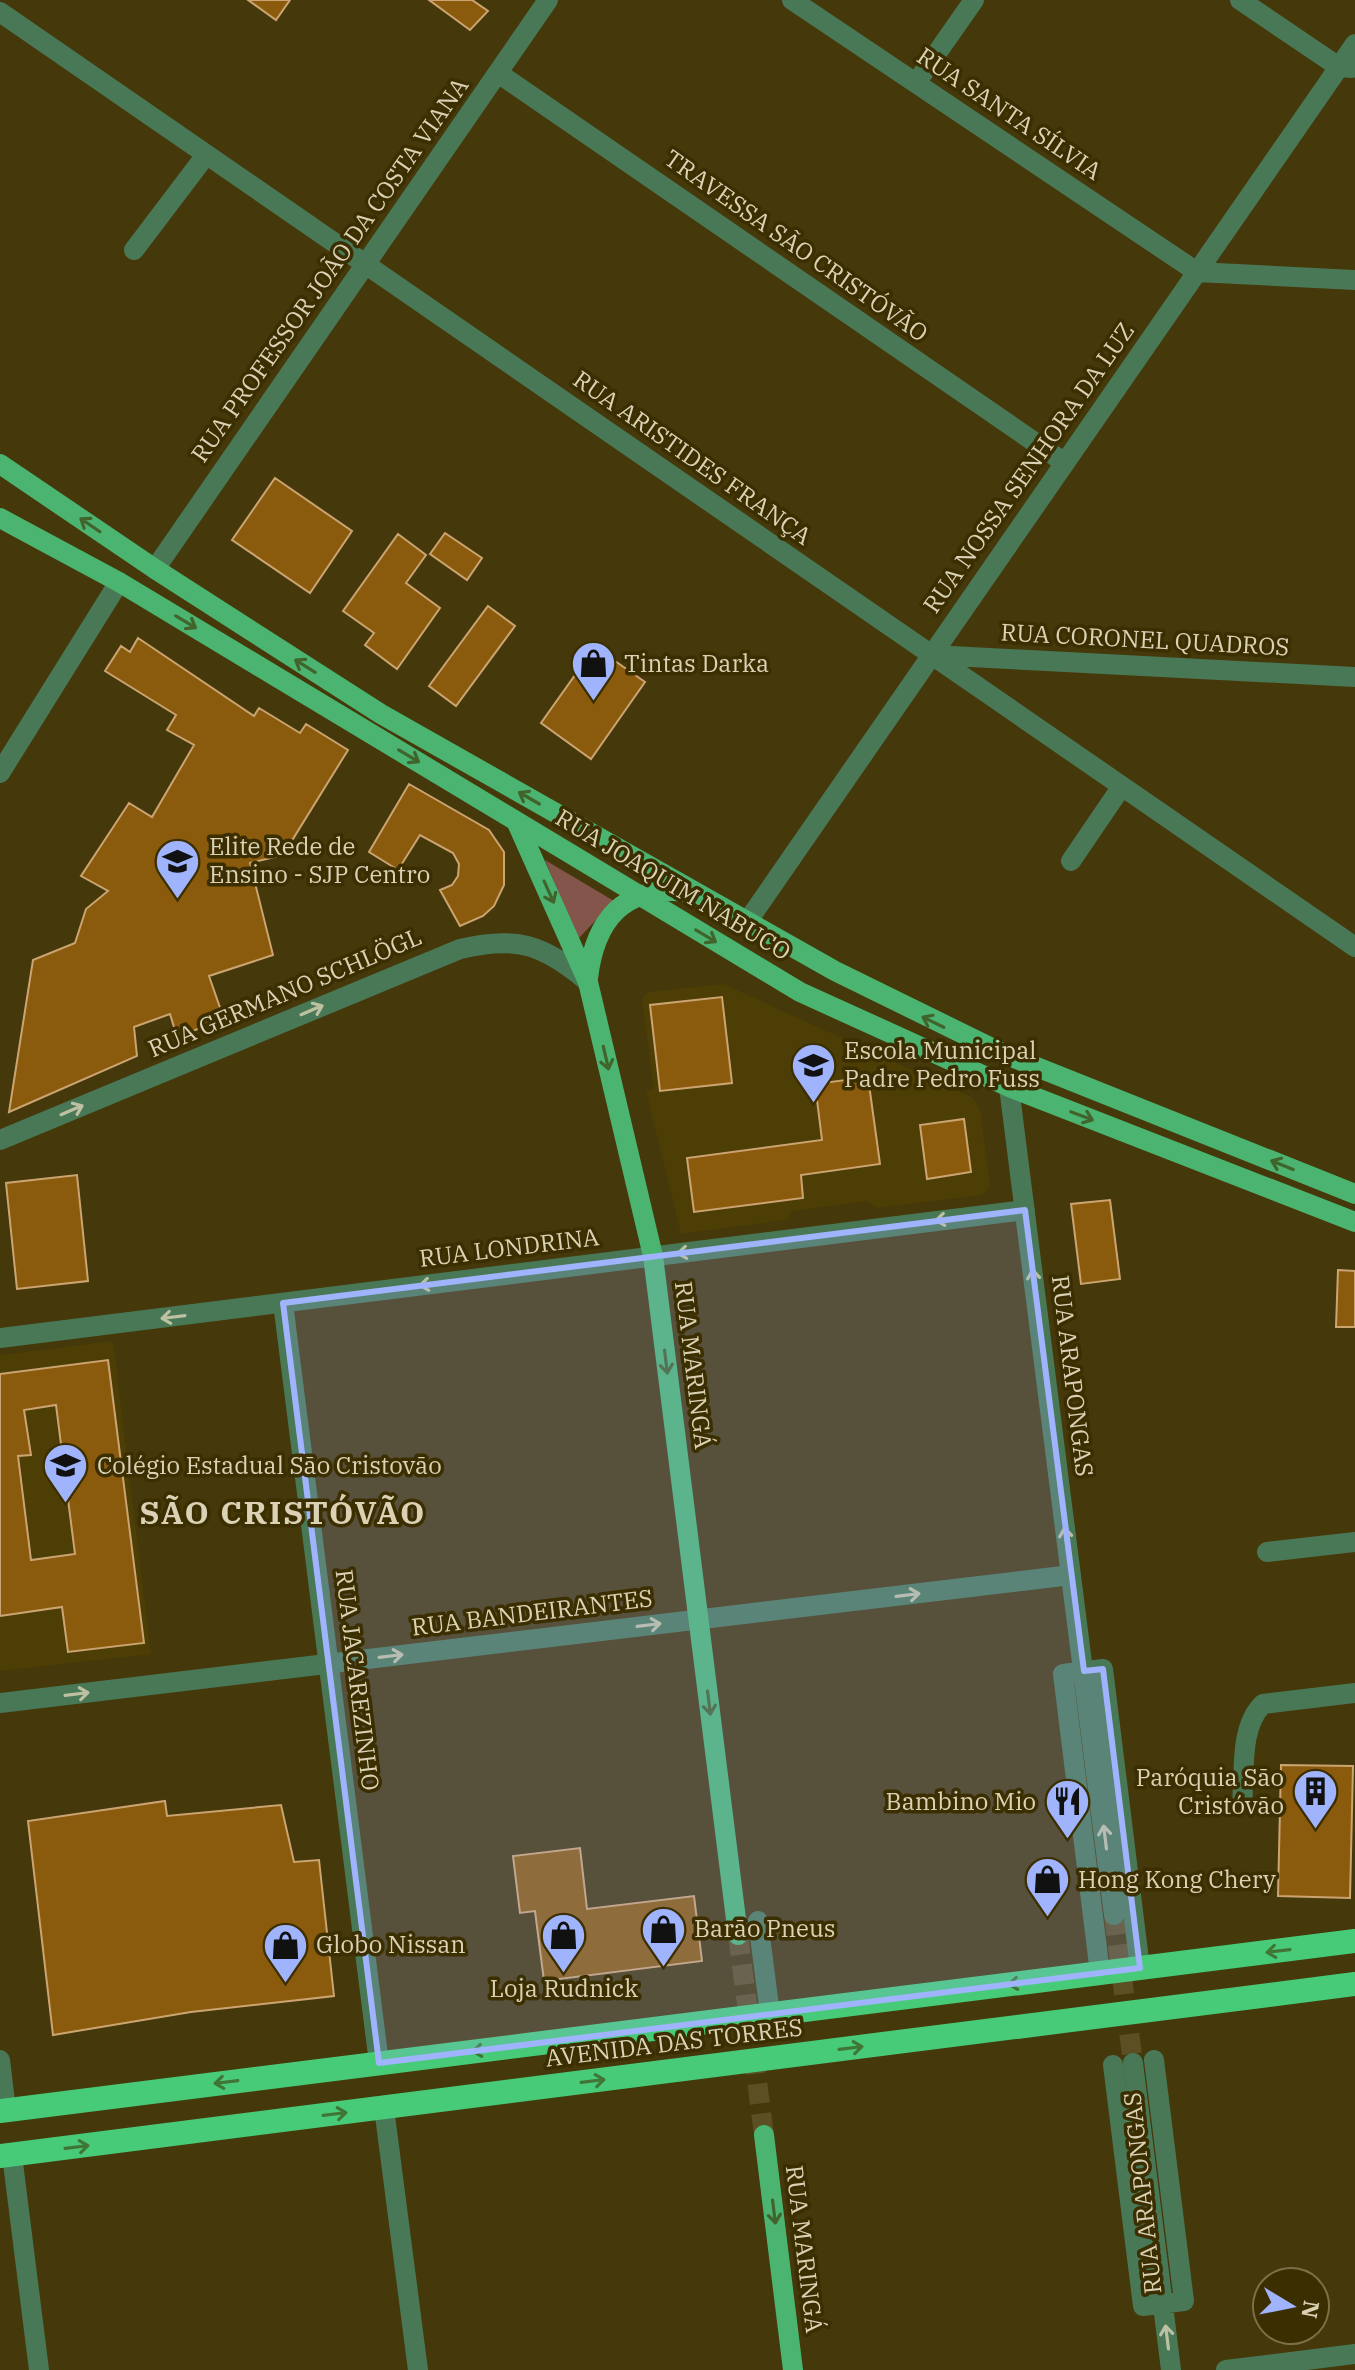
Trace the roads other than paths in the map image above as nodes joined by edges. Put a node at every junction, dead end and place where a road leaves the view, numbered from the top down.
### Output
1 (548, 0) edge
2 (792, 0) edge
3 (974, 0) edge
4 (1240, 0) edge
5 (0, 12) edge
6 (1355, 44) edge
7 (1347, 68) edge
8 (498, 73) junction
9 (916, 83) junction
10 (206, 155) junction
11 (134, 250) dead end
12 (365, 265) junction
13 (1197, 272) junction
14 (1355, 280) edge
15 (1065, 463) junction
16 (0, 464) edge
17 (0, 518) edge
18 (155, 569) junction
19 (119, 582) junction
20 (932, 655) junction
21 (1355, 677) edge
22 (0, 773) edge
23 (1122, 786) junction
24 (516, 821) junction
25 (1071, 861) dead end
26 (694, 892) junction
27 (639, 896) junction
28 (747, 922) junction
29 (1355, 947) edge
30 (588, 982) junction
31 (1004, 1054) junction
32 (1009, 1087) junction
33 (0, 1140) edge
34 (1355, 1194) edge
35 (1025, 1210) junction
36 (1355, 1222) edge
37 (653, 1256) junction
38 (283, 1303) junction
39 (0, 1338) edge
40 (1355, 1542) edge
41 (1267, 1552) dead end
42 (1071, 1575) junction
43 (699, 1619) junction
44 (329, 1664) junction
45 (1084, 1671) junction
46 (1355, 1693) edge
47 (0, 1703) edge
48 (1242, 1804) dead end
49 (1114, 1915) tunnel mouth
50 (758, 1921) dead end
51 (738, 1935) tunnel mouth
52 (1355, 1941) edge
53 (1140, 1968) junction
54 (1100, 1973) junction
55 (1355, 1984) edge
56 (770, 2014) junction
57 (0, 2060) edge
58 (1154, 2060) tunnel mouth
59 (379, 2063) junction
60 (1123, 2064) tunnel mouth
61 (384, 2108) junction
62 (3, 2110) edge
63 (764, 2135) tunnel mouth
64 (6, 2156) edge
65 (1163, 2303) junction
66 (1355, 2354) edge
67 (39, 2370) edge
68 (418, 2370) edge
69 (793, 2370) edge
70 (1171, 2370) edge
71 (1226, 2370) edge

1 - 8 street, RUA PROFESSOR JOÃO DA COSTA VIANA
2 - 9 street, RUA SANTA SÍLVIA
3 - 9 street
4 - 7 street
5 - 10 street, RUA ARISTIDES FRANÇA
6 - 7 street, RUA NOSSA SENHORA DA LUZ
7 - 13 street, RUA NOSSA SENHORA DA LUZ
8 - 12 street, RUA PROFESSOR JOÃO DA COSTA VIANA
8 - 15 street, TRAVESSA SÃO CRISTÓVÃO
9 - 13 street, RUA SANTA SÍLVIA
10 - 11 street
10 - 12 street, RUA ARISTIDES FRANÇA
12 - 18 street, RUA PROFESSOR JOÃO DA COSTA VIANA
12 - 20 street, RUA ARISTIDES FRANÇA
13 - 14 street
13 - 15 street, RUA NOSSA SENHORA DA LUZ
15 - 20 street, RUA NOSSA SENHORA DA LUZ
18 -> 16 main road, RUA JOAQUIM NABUCO
17 - 19 main road, RUA JOAQUIM NABUCO
26 -> 18 main road, RUA JOAQUIM NABUCO
19 - 22 street
19 -> 24 main road, RUA JOAQUIM NABUCO
20 - 21 street, RUA CORONEL QUADROS
20 - 23 street, RUA ARISTIDES FRANÇA
20 - 28 street, RUA NOSSA SENHORA DA LUZ
23 - 25 street
23 - 29 street, RUA ARISTIDES FRANÇA
24 - 27 main road, RUA JOAQUIM NABUCO
24 -> 30 main road, RUA MARINGÁ
26 - 27 main road
26 - 28 main road, RUA JOAQUIM NABUCO
27 - 30 main road
27 -> 32 main road, RUA JOAQUIM NABUCO
31 -> 28 main road, RUA JOAQUIM NABUCO
33 -> 30 street, RUA GERMANO SCHLÖGL
30 -> 37 main road, RUA MARINGÁ
31 - 32 main road
34 -> 31 main road, RUA JOAQUIM NABUCO
32 - 35 street, RUA ARAPONGAS
32 -> 36 main road, RUA JOAQUIM NABUCO
35 -> 37 street, RUA LONDRINA
42 -> 35 street, RUA ARAPONGAS
37 -> 38 street, RUA LONDRINA
37 -> 43 main road, RUA MARINGÁ
38 -> 39 street, RUA LONDRINA
38 - 44 street, RUA JACAREZINHO
40 - 41 street
43 -> 42 street, RUA BANDEIRANTES
42 - 45 street, RUA ARAPONGAS
44 -> 43 street, RUA BANDEIRANTES
43 -> 51 main road, RUA MARINGÁ
47 -> 44 street, RUA BANDEIRANTES
44 - 59 street, RUA JACAREZINHO
49 -> 45 street, RUA ARAPONGAS
45 - 53 street
45 - 54 street
46 - 48 street
50 - 56 street
52 -> 53 highway, AVENIDA DAS TORRES
53 - 54 highway, AVENIDA DAS TORRES
54 -> 56 highway, AVENIDA DAS TORRES
61 -> 55 highway, AVENIDA DAS TORRES
56 -> 59 highway, AVENIDA DAS TORRES
57 - 62 street
58 - 65 street, RUA ARAPONGAS
59 -> 62 highway, AVENIDA DAS TORRES
60 - 65 street, RUA ARAPONGAS
64 -> 61 highway, AVENIDA DAS TORRES
61 - 68 street
63 -> 69 main road, RUA MARINGÁ
64 - 67 street
70 -> 65 street, RUA ARAPONGAS
66 - 71 street

